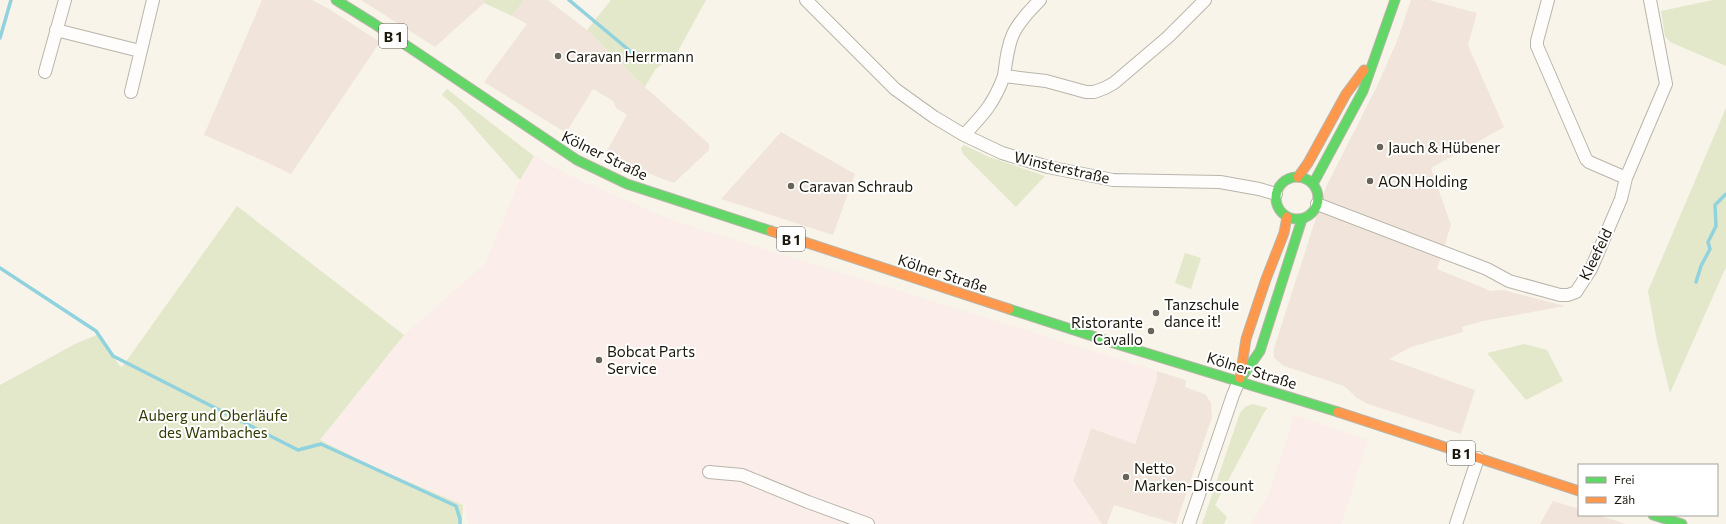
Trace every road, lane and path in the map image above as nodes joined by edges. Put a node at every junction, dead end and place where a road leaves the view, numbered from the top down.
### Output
1 (65, 0) edge
2 (153, 0) edge
3 (336, 0) edge
4 (1040, 0) edge
5 (1205, 0) edge
6 (1396, 0) edge
7 (1548, 0) edge
8 (1650, 0) edge
9 (810, 2) edge
10 (56, 30) junction
11 (140, 52) junction
12 (1374, 58) junction
13 (45, 72) dead end
14 (1004, 76) junction
15 (131, 92) dead end
16 (964, 135) junction
17 (1298, 177) junction
18 (1626, 178) junction
19 (1313, 184) junction
20 (1276, 194) junction
21 (1317, 204) junction
22 (1287, 217) junction
23 (1302, 219) junction
24 (1239, 381) junction
25 (1478, 458) junction
26 (709, 472) dead end
27 (1578, 491) edge
28 (1656, 516) edge
29 (868, 524) edge
30 (1189, 524) edge
31 (1456, 524) edge
32 (1682, 524) edge

1 - 10 street
2 - 11 street
3 - 24 main road, Kölner Straße / B 1
4 - 14 street
5 - 14 street
6 - 12 main road
7 - 18 street
8 - 18 street, Kleefeld
9 - 16 street, Winsterstraße
10 - 11 street
10 - 13 street
11 - 15 street
12 - 17 main road
12 - 19 main road
14 - 16 street
16 - 20 street, Winsterstraße
17 - 19 main road
17 - 20 main road
18 - 21 street, Kleefeld
19 - 21 main road
20 - 22 main road
21 - 23 main road
22 - 23 main road
22 - 24 main road
23 - 24 main road
24 - 25 main road, Kölner Straße / B 1
24 - 30 street
25 - 27 main road, Kölner Straße / B 1
25 - 31 street
26 - 29 street
28 - 32 main road

